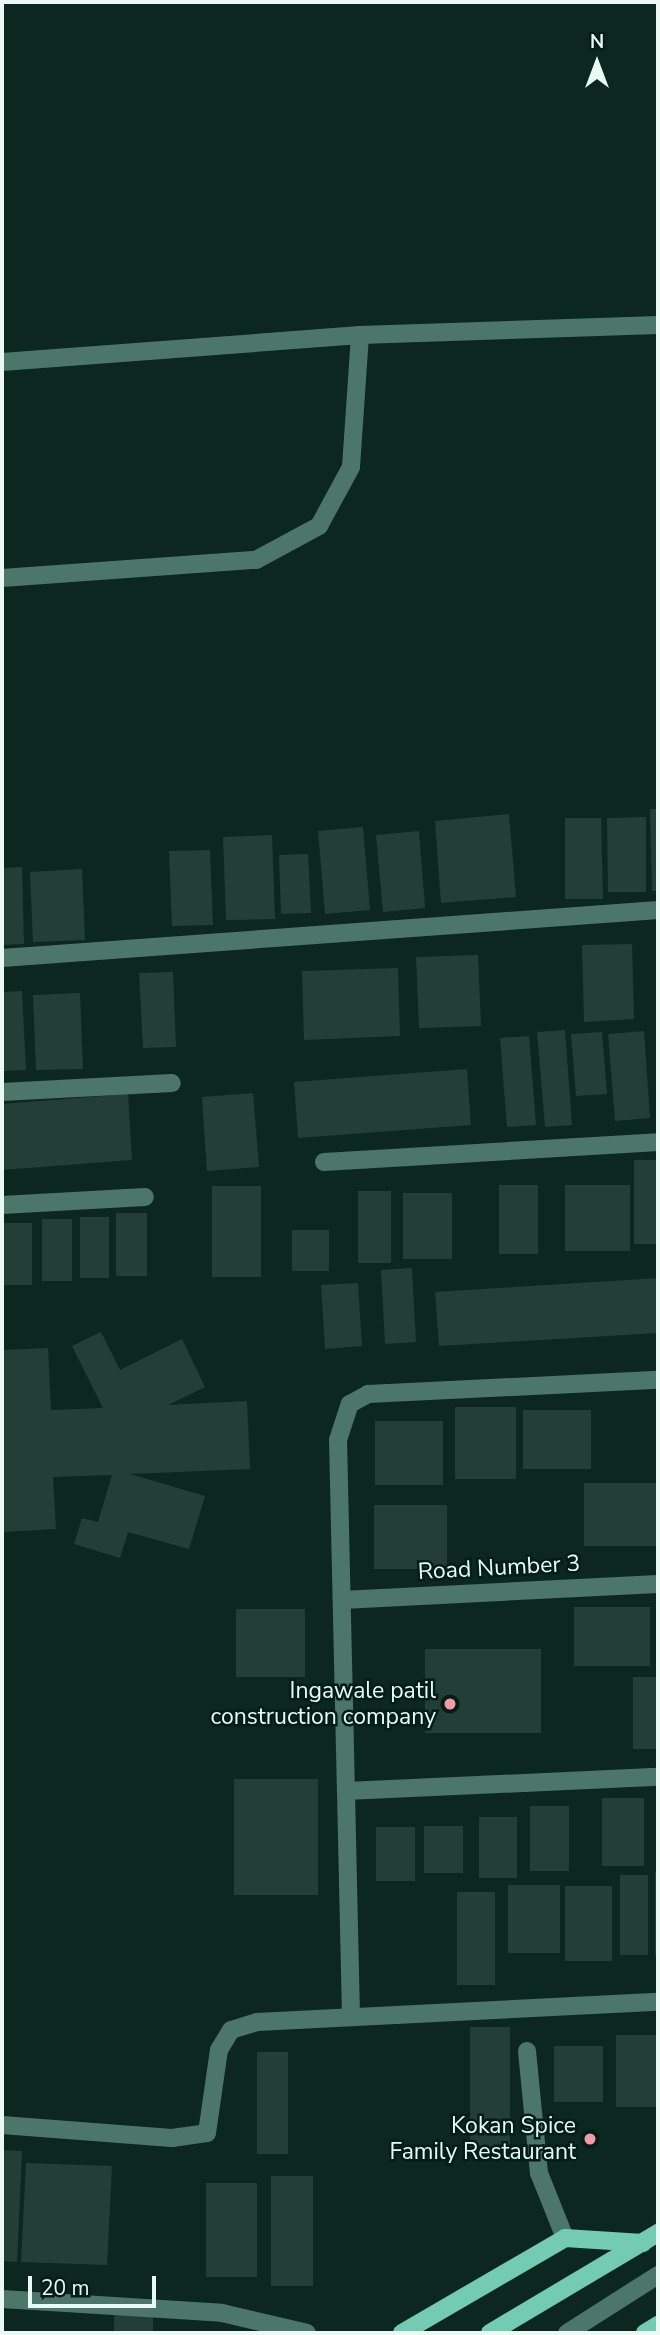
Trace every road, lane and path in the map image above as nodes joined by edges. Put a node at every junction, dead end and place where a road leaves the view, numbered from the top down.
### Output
1 (658, 325) edge
2 (360, 335) junction
3 (2, 362) edge
4 (2, 578) edge
5 (658, 910) edge
6 (2, 958) edge
7 (172, 1083) dead end
8 (2, 1092) edge
9 (658, 1142) edge
10 (324, 1162) dead end
11 (145, 1197) dead end
12 (2, 1205) edge
13 (658, 1380) edge
14 (658, 1584) edge
15 (342, 1600) junction
16 (658, 1777) edge
17 (346, 1791) junction
18 (658, 2002) edge
19 (351, 2016) junction
20 (527, 2051) dead end
21 (2, 2125) edge
22 (565, 2238) junction
23 (651, 2238) edge
24 (658, 2275) edge
25 (2, 2299) edge
26 (658, 2325) edge
27 (307, 2333) edge
28 (402, 2333) edge
29 (490, 2333) edge
30 (566, 2333) edge
31 (645, 2333) edge

1 - 2 street
2 - 3 street
2 - 4 street
5 - 6 street
7 - 8 street
9 - 10 street
11 - 12 street
13 - 15 street
14 - 15 street, Road Number 3
15 - 17 street
16 - 17 street
17 - 19 street
18 - 19 street
19 - 21 street
20 - 22 street
22 - 23 main road
22 - 28 main road
23 - 29 main road
24 - 30 street
25 - 27 street
26 - 31 main road

